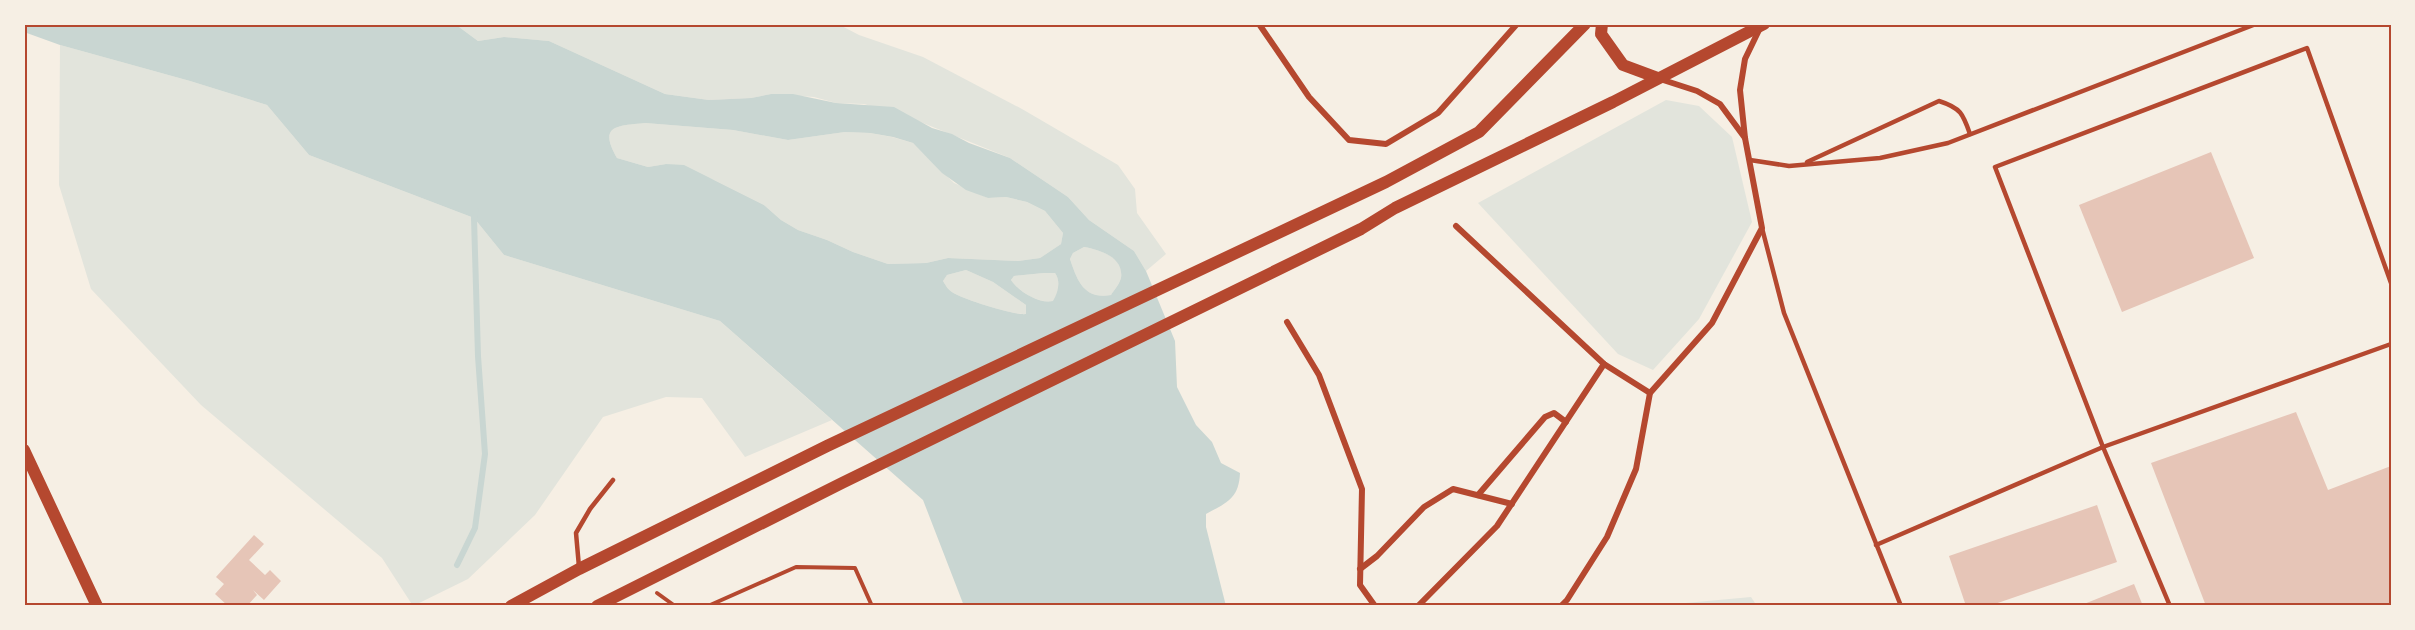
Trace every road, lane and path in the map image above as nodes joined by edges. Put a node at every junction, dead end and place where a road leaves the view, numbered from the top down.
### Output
1 (1259, 24) edge
2 (1517, 24) edge
3 (1585, 24) edge
4 (1602, 24) edge
5 (2256, 24) edge
6 (1763, 25) edge
7 (1658, 78) junction
8 (1970, 134) junction
9 (1745, 138) junction
10 (1750, 160) junction
11 (1802, 164) junction
12 (1456, 226) dead end
13 (1762, 228) junction
14 (2391, 282) edge
15 (1287, 322) dead end
16 (2391, 344) edge
17 (1604, 364) junction
18 (1650, 393) junction
19 (1566, 422) junction
20 (2103, 447) junction
21 (24, 450) edge
22 (614, 480) dead end
23 (1478, 495) junction
24 (1512, 504) junction
25 (1876, 545) junction
26 (1360, 568) junction
27 (579, 569) junction
28 (98, 606) edge
29 (511, 606) edge
30 (597, 606) edge
31 (708, 606) edge
32 (872, 606) edge
33 (1375, 606) edge
34 (1419, 606) edge
35 (1561, 606) edge
36 (1901, 606) edge
37 (2170, 606) edge

1 - 2 street
3 - 27 main road
4 - 7 main road
5 - 8 lane
6 - 7 main road
6 - 9 street
7 - 9 street
7 - 30 main road
8 - 11 lane
8 - 11 lane
9 - 10 street
10 - 11 lane
10 - 13 street
12 - 17 street
13 - 18 street
13 - 25 lane
14 - 20 lane
15 - 26 street
16 - 20 lane
17 - 18 street
17 - 19 street
18 - 35 street
19 - 23 street
19 - 24 street
20 - 25 lane
20 - 37 lane
21 - 28 main road
22 - 27 lane
23 - 24 street
23 - 26 street
24 - 34 street
25 - 36 lane
26 - 33 street
27 - 29 main road
31 - 32 path

